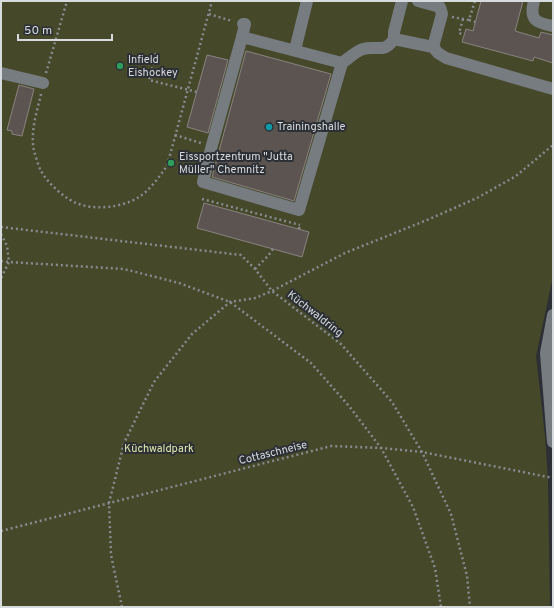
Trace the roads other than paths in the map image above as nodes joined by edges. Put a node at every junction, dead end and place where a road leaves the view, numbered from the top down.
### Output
1 (308, 1) edge
2 (402, 1) edge
3 (418, 1) edge
4 (534, 1) edge
5 (243, 24) dead end
6 (553, 26) edge
7 (242, 37) junction
8 (394, 39) junction
9 (433, 47) junction
10 (295, 50) junction
11 (342, 63) junction
12 (1, 73) edge
13 (44, 83) road end
14 (553, 89) edge
15 (553, 315) edge
16 (553, 442) edge

1 - 10 street
2 - 8 street
3 - 9 street
4 - 6 street
5 - 7 street
7 - 10 street
7 - 11 street
8 - 9 street
8 - 11 street
9 - 14 street
10 - 11 street
12 - 13 street
15 - 16 street

